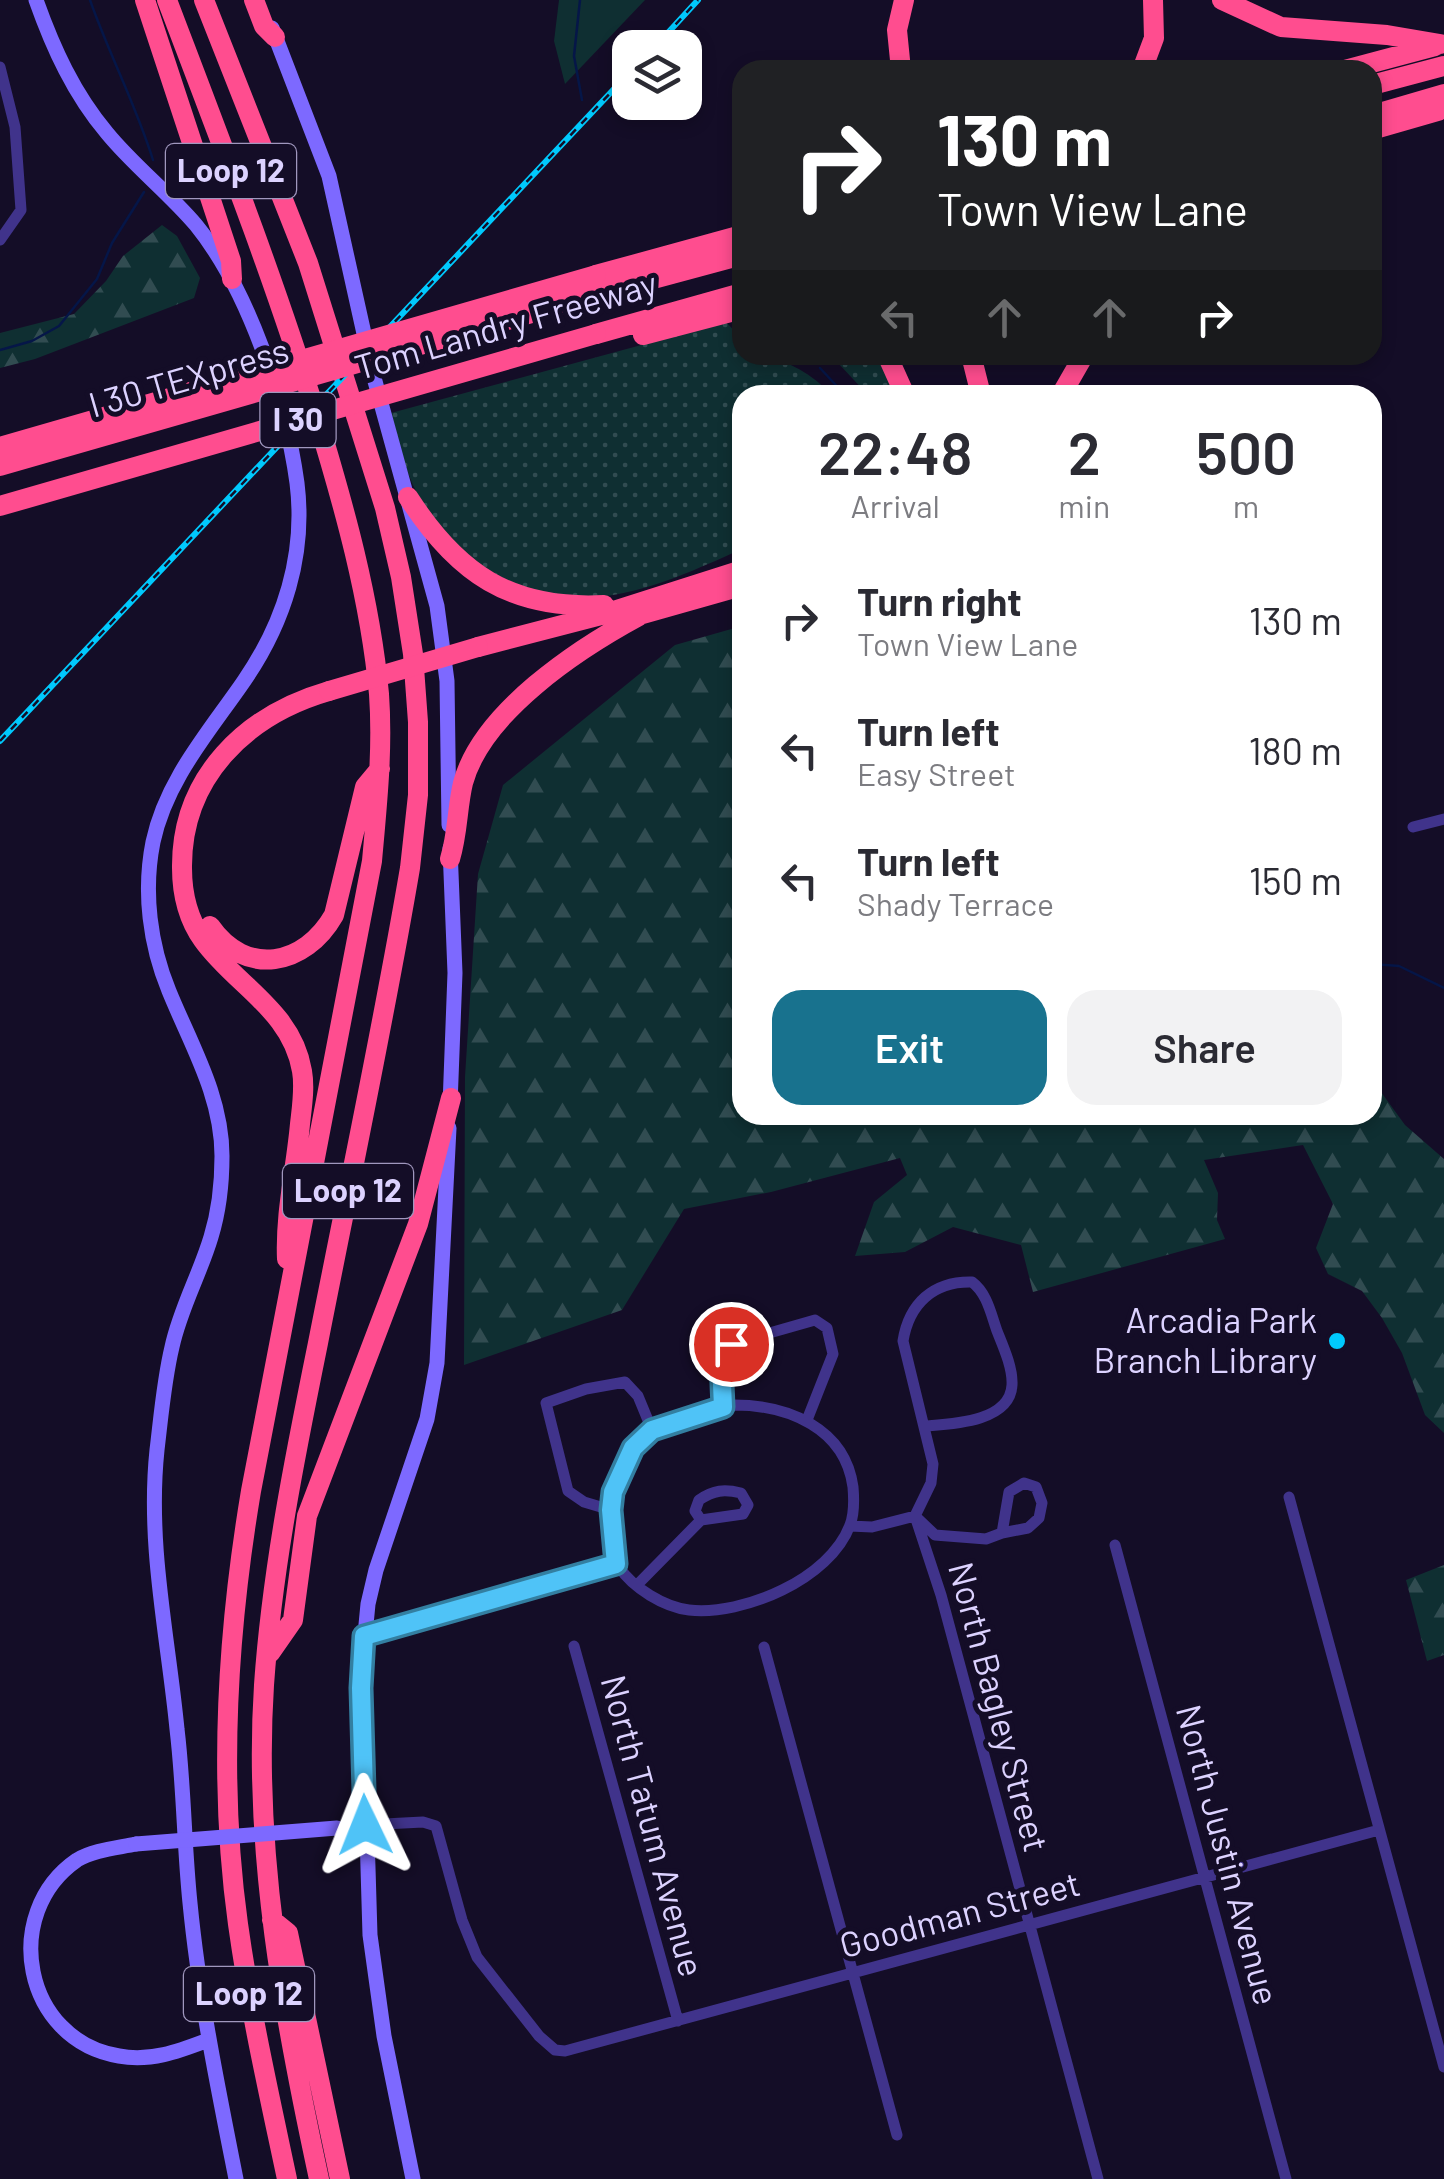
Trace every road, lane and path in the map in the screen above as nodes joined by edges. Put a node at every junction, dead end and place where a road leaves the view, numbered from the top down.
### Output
1 (36, 0) edge
2 (146, 0) edge
3 (166, 0) edge
4 (204, 0) edge
5 (254, 0) edge
6 (262, 0) edge
7 (890, 0) edge
8 (904, 0) edge
9 (1153, 0) edge
10 (1222, 0) edge
11 (891, 30) junction
12 (275, 37) junction
13 (1442, 44) edge
14 (889, 60) edge
15 (898, 60) edge
16 (1146, 60) edge
17 (1382, 60) edge
18 (1444, 66) edge
19 (0, 67) edge
20 (1382, 82) edge
21 (1444, 94) edge
22 (1444, 106) edge
23 (1382, 112) edge
24 (1382, 127) edge
25 (732, 238) edge
26 (0, 240) edge
27 (732, 257) edge
28 (232, 279) junction
29 (598, 284) junction
30 (732, 296) edge
31 (732, 311) edge
32 (609, 335) junction
33 (0, 446) edge
34 (0, 466) edge
35 (408, 497) junction
36 (0, 506) edge
37 (732, 574) edge
38 (732, 588) edge
39 (637, 609) junction
40 (330, 698) junction
41 (380, 769) junction
42 (1444, 818) edge
43 (1413, 828) dead end
44 (450, 858) junction
45 (451, 1098) junction
46 (288, 1296) junction
47 (723, 1407) junction
48 (807, 1420) junction
49 (925, 1426) junction
50 (652, 1430) junction
51 (1289, 1497) dead end
52 (611, 1510) junction
53 (915, 1516) junction
54 (702, 1520) dead end
55 (850, 1526) junction
56 (1002, 1533) junction
57 (1114, 1546) dead end
58 (616, 1564) junction
59 (636, 1585) junction
60 (364, 1636) junction
61 (574, 1646) dead end
62 (764, 1648) dead end
63 (267, 1658) junction
64 (365, 1825) junction
65 (1379, 1830) junction
66 (1205, 1876) junction
67 (272, 1920) junction
68 (1028, 1924) junction
69 (853, 1973) junction
70 (678, 2021) junction
71 (208, 2040) junction
72 (1444, 2067) edge
73 (277, 2133) junction
74 (896, 2135) dead end
75 (236, 2179) edge
76 (274, 2179) edge
77 (287, 2179) edge
78 (320, 2179) edge
79 (340, 2179) edge
80 (413, 2179) edge
81 (1098, 2179) edge
82 (1286, 2179) edge

1 - 28 main road
2 - 28 highway
3 - 41 highway, Loop 12
4 - 63 highway, Loop 12
5 - 12 highway
6 - 12 main road
7 - 11 highway
8 - 11 highway
9 - 16 highway
10 - 13 highway
11 - 14 highway
11 - 15 highway
12 - 35 main road
13 - 17 highway
18 - 20 highway
19 - 26 street
21 - 23 highway
22 - 24 highway
25 - 29 highway, Tom Landry Freeway / I 30
27 - 29 highway, I 30 TEXpress
28 - 71 main road
29 - 33 highway, Tom Landry Freeway / I 30, bridge
29 - 34 highway, I 30 TEXpress, bridge
30 - 32 highway, Tom Landry Freeway / I 30
31 - 32 highway
32 - 36 highway, Tom Landry Freeway / I 30, bridge
35 - 39 highway
35 - 44 main road
37 - 39 highway
38 - 39 highway
39 - 40 highway
39 - 44 highway
40 - 41 highway
40 - 46 highway
41 - 46 highway, Loop 12
42 - 43 street
44 - 45 main road
45 - 60 main road
45 - 63 highway
46 - 73 highway, Loop 12
47 - 48 street
47 - 48 street
47 - 50 street
48 - 55 street
49 - 49 street
49 - 53 street
50 - 52 street
50 - 52 street
51 - 65 street
52 - 58 street
53 - 55 street
53 - 56 street
53 - 68 street, North Bagley Street
54 - 59 street
55 - 59 street
56 - 56 street
57 - 66 street, North Justin Avenue
58 - 59 street
58 - 60 street
60 - 64 main road
61 - 70 street, North Tatum Avenue
62 - 69 street
63 - 67 highway, Loop 12
64 - 70 street, Goodman Street
64 - 71 main road, bridge
64 - 80 main road
65 - 66 street, Goodman Street
65 - 72 street
66 - 68 street, Goodman Street
66 - 82 street, North Justin Avenue
67 - 78 highway, Loop 12
67 - 79 highway
68 - 69 street, Goodman Street
68 - 81 street, North Bagley Street
69 - 70 street, Goodman Street
69 - 74 street
71 - 75 main road
73 - 76 highway
73 - 77 highway, Loop 12

